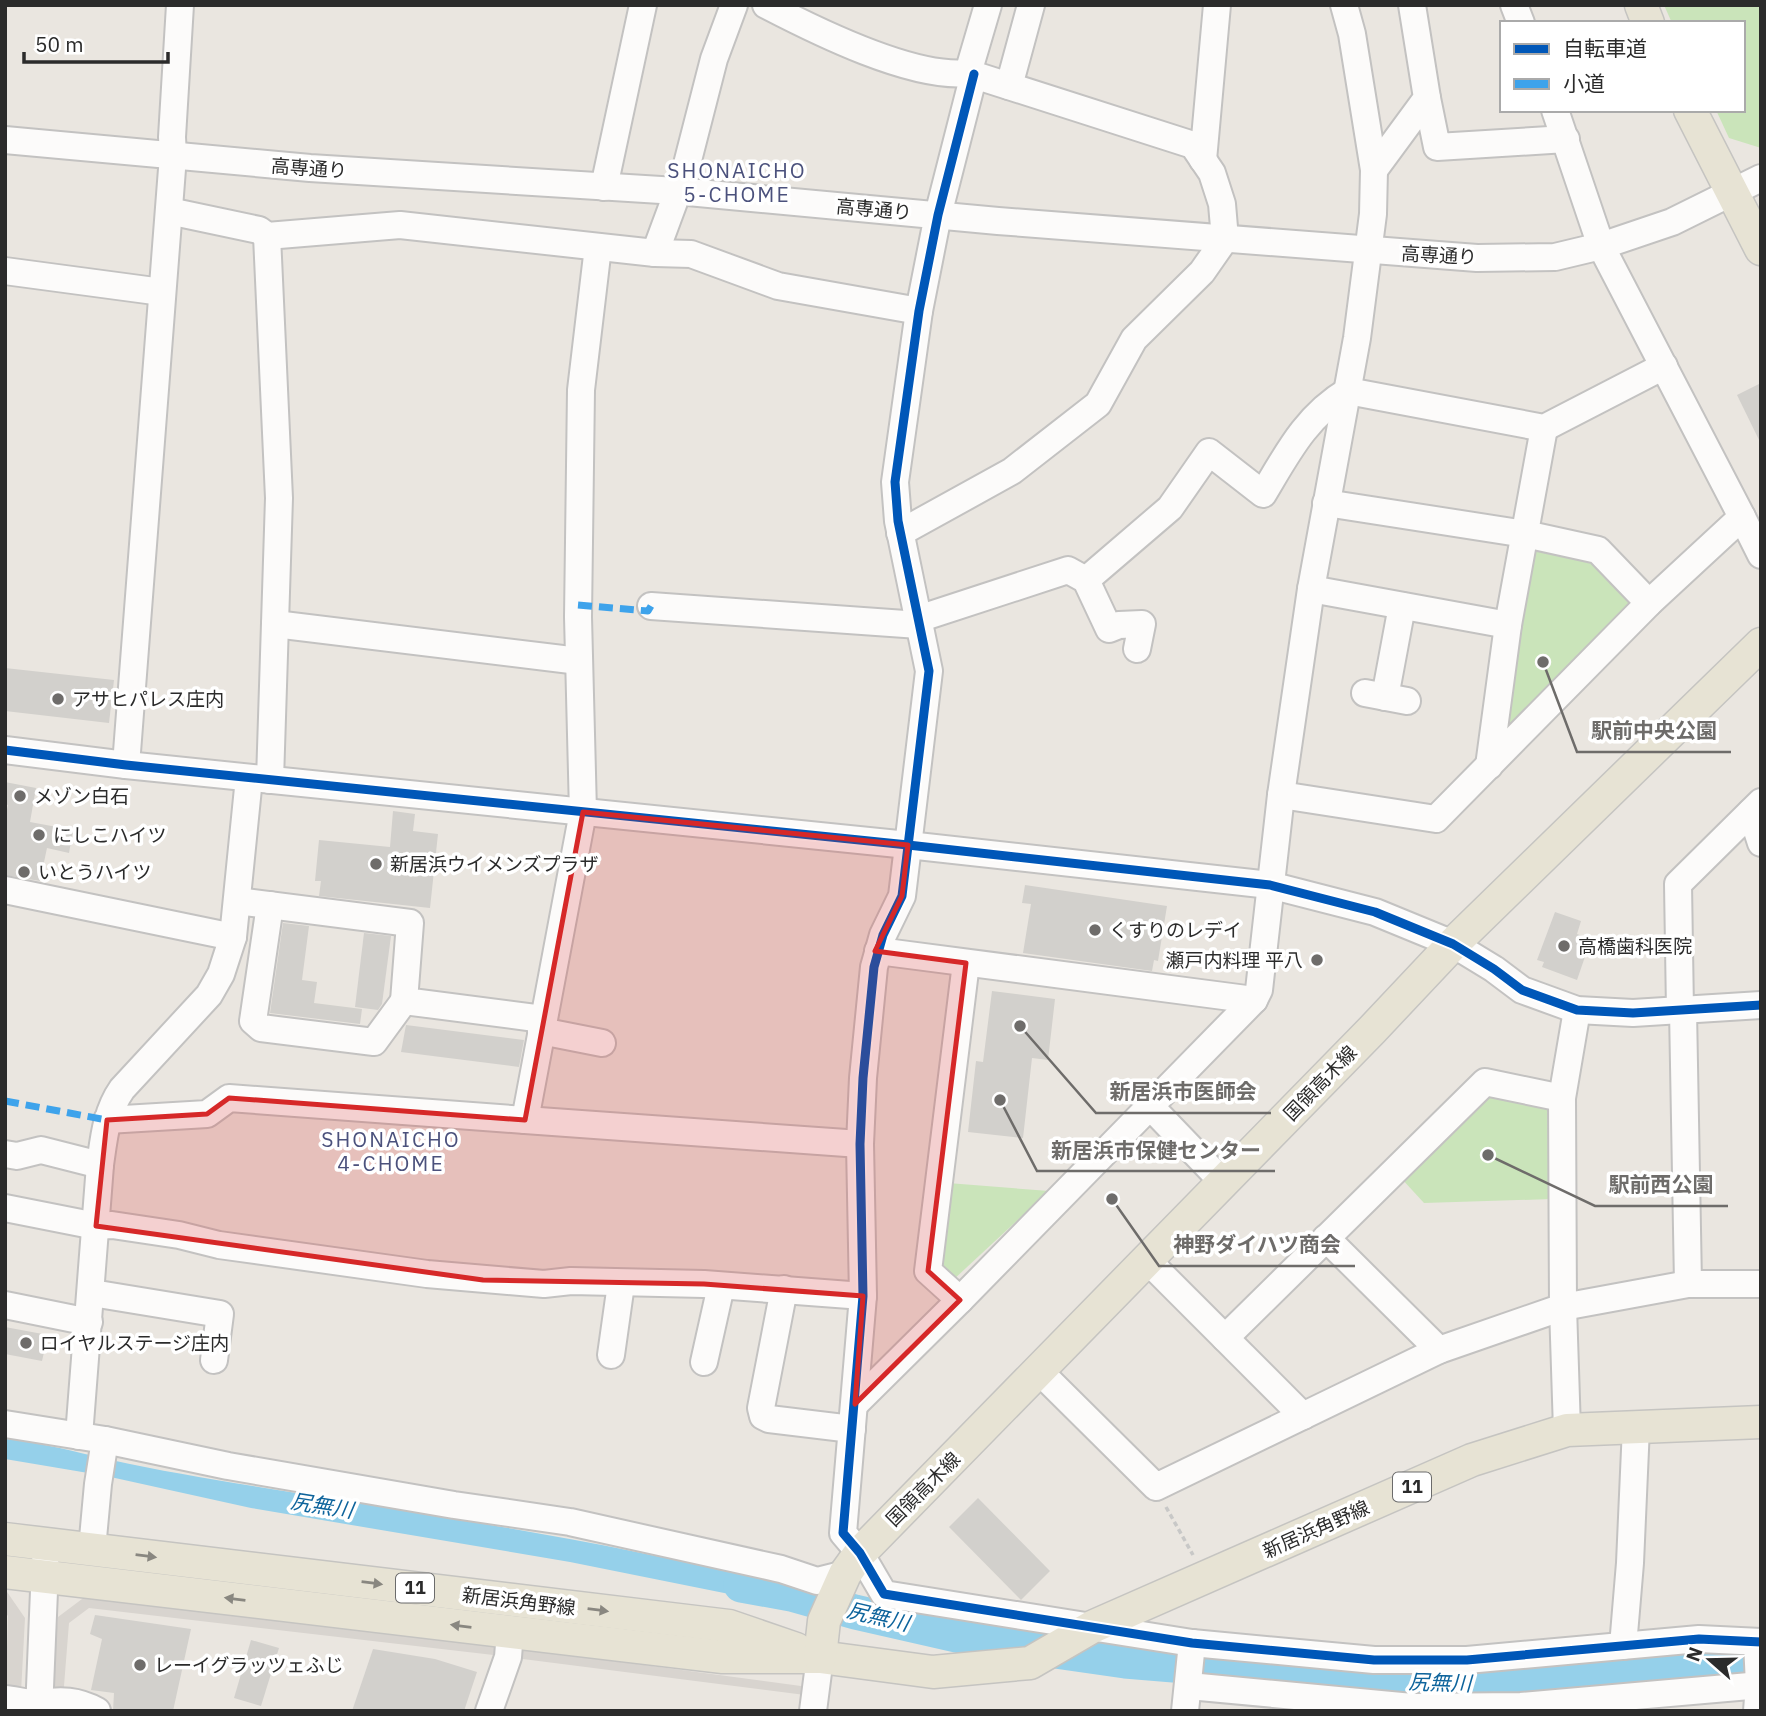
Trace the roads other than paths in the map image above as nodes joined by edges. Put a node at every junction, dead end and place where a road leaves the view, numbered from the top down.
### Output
1 (180, 5) edge
2 (643, 5) edge
3 (734, 5) edge
4 (766, 5) edge
5 (988, 5) edge
6 (1031, 5) edge
7 (1217, 5) edge
8 (1344, 5) edge
9 (1412, 5) edge
10 (971, 74) junction
11 (1009, 86) junction
12 (1427, 98) junction
13 (1556, 112) edge
14 (1691, 112) edge
15 (1566, 139) junction
16 (5, 140) edge
17 (173, 156) junction
18 (1203, 160) junction
19 (1374, 170) junction
20 (1761, 178) edge
21 (604, 187) junction
22 (677, 191) junction
23 (1732, 194) junction
24 (169, 211) junction
25 (938, 215) junction
26 (267, 236) junction
27 (1225, 239) junction
28 (1601, 246) junction
29 (598, 247) junction
30 (1761, 249) edge
31 (1369, 251) junction
32 (655, 253) junction
33 (5, 271) edge
34 (162, 292) junction
35 (919, 311) junction
36 (1664, 366) junction
37 (1348, 391) junction
38 (1544, 428) junction
39 (1326, 503) junction
40 (1742, 517) junction
41 (900, 533) junction
42 (1525, 534) junction
43 (1761, 555) edge
44 (1086, 580) junction
45 (1311, 589) junction
46 (1649, 603) junction
47 (651, 606) dead end
48 (1402, 606) junction
49 (918, 622) junction
50 (275, 624) junction
51 (1508, 625) junction
52 (1761, 644) edge
53 (1138, 649) dead end
54 (579, 661) junction
55 (1386, 697) dead end
56 (5, 750) edge
57 (126, 765) junction
58 (1489, 766) junction
59 (259, 779) junction
60 (1281, 795) junction
61 (1756, 807) edge
62 (583, 812) junction
63 (1761, 843) edge
64 (908, 845) junction
65 (1270, 885) junction
66 (5, 890) edge
67 (237, 901) junction
68 (270, 905) junction
69 (233, 937) junction
70 (1452, 944) junction
71 (878, 951) junction
72 (966, 963) junction
73 (1254, 1000) junction
74 (404, 1001) junction
75 (1761, 1005) edge
76 (1577, 1010) junction
77 (1681, 1011) junction
78 (542, 1025) junction
79 (602, 1043) dead end
80 (1562, 1098) junction
81 (1149, 1105) junction
82 (107, 1120) junction
83 (525, 1120) junction
84 (860, 1144) junction
85 (5, 1154) edge
86 (100, 1165) junction
87 (1223, 1182) junction
88 (5, 1208) edge
89 (96, 1226) junction
90 (1326, 1238) junction
91 (1147, 1260) junction
92 (621, 1284) junction
93 (1688, 1284) junction
94 (1761, 1284) edge
95 (721, 1286) junction
96 (784, 1289) junction
97 (92, 1293) junction
98 (863, 1296) junction
99 (960, 1300) junction
100 (5, 1305) edge
101 (1563, 1307) junction
102 (89, 1322) junction
103 (1225, 1338) junction
104 (1439, 1350) junction
105 (611, 1354) dead end
106 (214, 1360) dead end
107 (704, 1362) dead end
108 (1039, 1371) junction
109 (853, 1416) junction
110 (1303, 1416) junction
111 (1761, 1422) edge
112 (5, 1424) edge
113 (1636, 1427) junction
114 (1567, 1430) junction
115 (79, 1436) junction
116 (105, 1445) junction
117 (5, 1539) edge
118 (46, 1543) junction
119 (92, 1549) junction
120 (5, 1572) edge
121 (44, 1576) junction
122 (841, 1586) junction
123 (1088, 1630) junction
124 (510, 1632) junction
125 (1759, 1644) edge
126 (1623, 1646) junction
127 (1192, 1648) junction
128 (820, 1657) junction
129 (1759, 1690) edge
130 (1188, 1692) edge
131 (5, 1699) edge
132 (39, 1707) edge
133 (97, 1711) edge
134 (489, 1711) edge
135 (813, 1711) edge

1 - 17 street
2 - 21 street
3 - 22 street
4 - 10 street
5 - 10 street
6 - 11 street
7 - 18 street
8 - 19 street
9 - 12 street
10 - 11 street
10 - 25 street
11 - 18 street
12 - 15 street
12 - 19 street
13 - 15 street
14 - 23 main road
15 - 28 street
16 - 17 street, 高専通り
17 - 21 street, 高専通り
17 - 24 street
18 - 27 street
19 - 31 street
20 - 23 street, 高専通り
21 - 22 street, 高専通り
22 - 25 street, 高専通り
22 - 32 street
23 - 28 street, 高専通り
23 - 30 main road
24 - 26 street
24 - 34 street
25 - 27 street, 高専通り
25 - 35 street
26 - 29 street
26 - 50 street
27 - 31 street, 高専通り
27 - 41 street
28 - 31 street, 高専通り
28 - 36 street
29 - 32 street
29 - 54 street
31 - 37 street
32 - 35 street
33 - 34 street
34 - 57 street
35 - 41 street
36 - 38 street
36 - 40 street
37 - 38 street
37 - 39 street
37 - 44 street
38 - 42 street
39 - 42 street
39 - 45 street
40 - 43 street
40 - 46 street
41 - 49 street
42 - 46 street
42 - 51 street
44 - 49 street
44 - 53 street
45 - 48 street
45 - 60 street
46 - 58 street
47 - 49 street
48 - 51 street
48 - 55 street
49 - 64 street
50 - 54 street
50 - 59 street
51 - 58 street
52 - 70 main road, 国領高木線
54 - 62 street
56 - 57 street
57 - 59 street
58 - 60 street
59 - 62 street
59 - 67 street
60 - 65 street
61 - 63 street
61 - 77 street
62 - 64 street
62 - 78 street
64 - 65 street
64 - 71 street
65 - 70 street
65 - 73 street
66 - 69 street
67 - 68 street
67 - 69 street
68 - 74 street
68 - 74 street
69 - 82 street
70 - 76 street
70 - 87 main road, 国領高木線
71 - 72 street
71 - 84 street
72 - 73 street
72 - 99 street
73 - 81 street
74 - 78 street
75 - 77 street
76 - 77 street
76 - 80 street
77 - 93 street
78 - 79 street
78 - 83 street
80 - 90 street
80 - 101 street
81 - 87 street
81 - 99 street
82 - 83 street
82 - 86 street
83 - 84 street
84 - 98 street
85 - 86 street
86 - 89 street
87 - 91 main road, 国領高木線
88 - 89 street
89 - 92 street
89 - 97 street
90 - 103 street
90 - 104 street
91 - 103 street
91 - 108 main road, 国領高木線
92 - 95 street
92 - 105 street
93 - 94 street
93 - 101 street
95 - 96 street
95 - 107 street
96 - 98 street
96 - 109 street
97 - 102 street
97 - 106 street
98 - 109 street
99 - 109 street
100 - 102 street
101 - 104 street
101 - 114 street
102 - 115 street
103 - 110 street
104 - 110 street
108 - 110 street
108 - 122 main road, 国領高木線
109 - 122 street
111 - 113 main road, 新居浜角野線 / 11
112 - 115 street
113 - 114 main road, 新居浜角野線 / 11
113 - 126 street
114 - 123 main road, 新居浜角野線 / 11
115 - 116 street
116 - 119 street
116 - 122 street
117 - 118 main road, 新居浜角野線 / 11
118 - 119 main road, 新居浜角野線 / 11
118 - 121 street
119 -> 128 main road, 新居浜角野線 / 11
120 - 121 main road, 新居浜角野線 / 11
124 -> 121 main road, 新居浜角野線 / 11
121 - 132 street
122 - 123 street
122 - 128 main road
123 - 127 street
123 - 128 main road, 新居浜角野線 / 11
124 - 128 main road, 新居浜角野線 / 11
124 - 134 street
125 - 126 street
125 - 129 street
126 - 127 street
127 - 130 street
128 - 135 street
129 - 130 street
131 - 132 street
132 - 133 street

